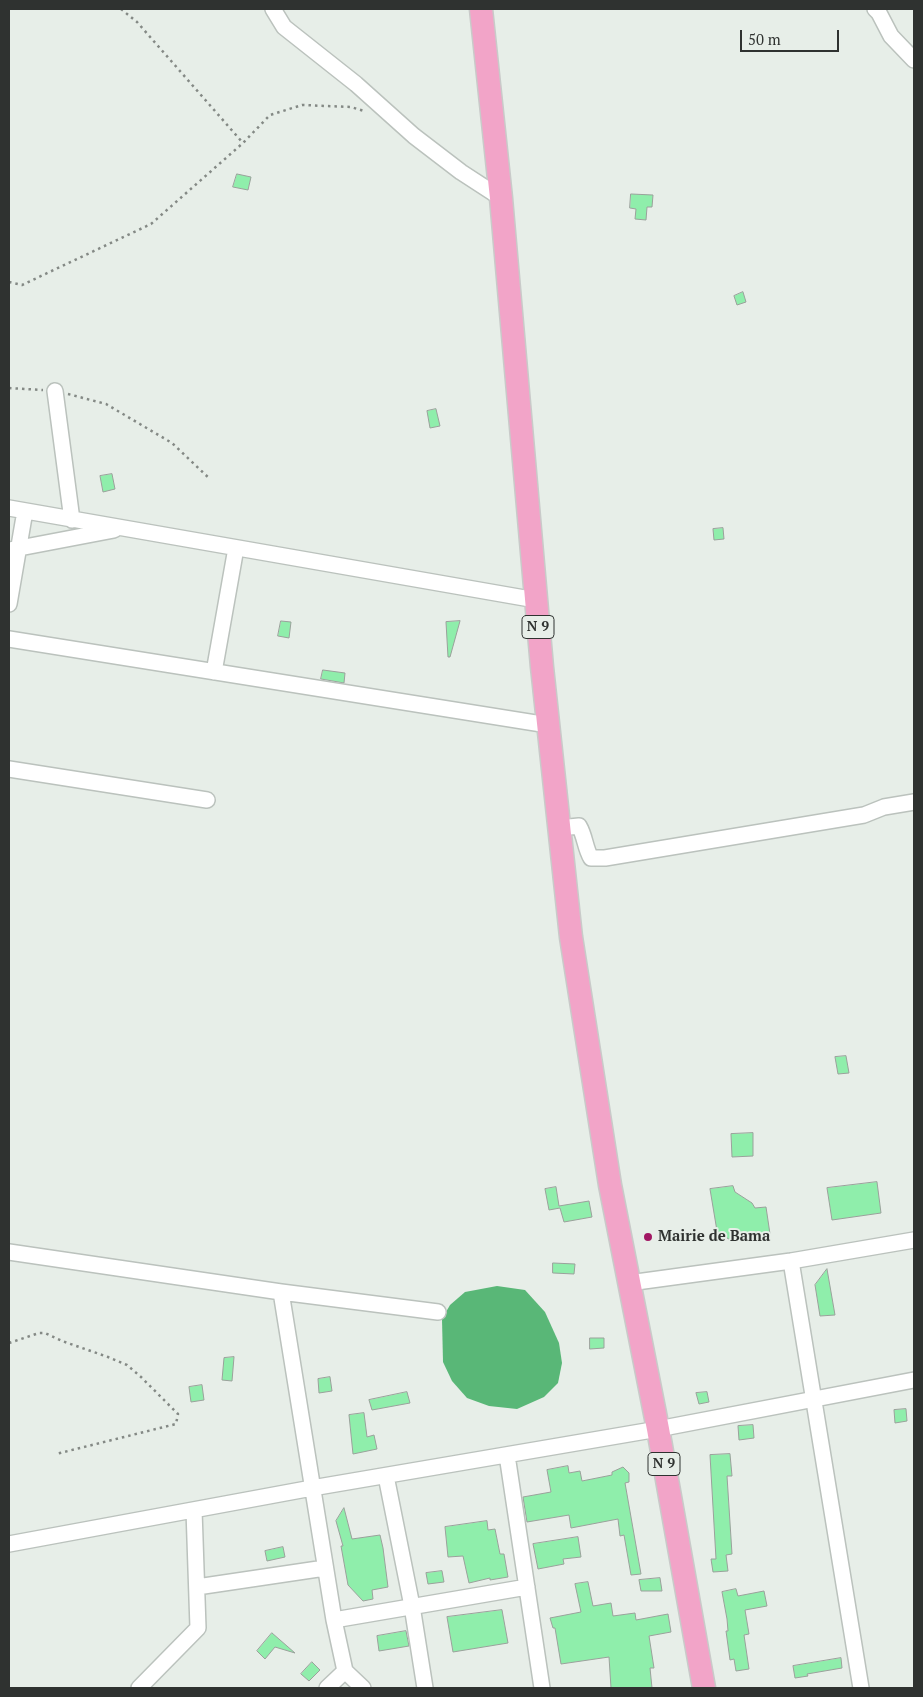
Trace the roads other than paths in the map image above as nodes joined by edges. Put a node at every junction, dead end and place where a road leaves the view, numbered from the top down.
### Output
1 (273, 9) edge
2 (481, 9) edge
3 (875, 9) edge
4 (914, 60) edge
5 (501, 198) junction
6 (55, 391) road end
7 (9, 508) edge
8 (25, 511) junction
9 (72, 520) junction
10 (122, 528) junction
11 (236, 548) junction
12 (14, 549) edge
13 (536, 600) junction
14 (9, 604) edge
15 (9, 638) edge
16 (214, 672) junction
17 (548, 725) junction
18 (9, 769) edge
19 (207, 800) dead end
20 (914, 802) edge
21 (559, 828) junction
22 (914, 1240) edge
23 (9, 1252) edge
24 (791, 1261) junction
25 (629, 1283) junction
26 (281, 1292) junction
27 (438, 1312) dead end
28 (914, 1380) edge
29 (814, 1400) junction
30 (658, 1429) junction
31 (507, 1455) junction
32 (386, 1476) junction
33 (312, 1488) junction
34 (194, 1510) junction
35 (9, 1544) edge
36 (325, 1568) junction
37 (197, 1587) junction
38 (527, 1587) junction
39 (412, 1606) junction
40 (334, 1620) junction
41 (345, 1671) junction
42 (139, 1688) edge
43 (327, 1688) edge
44 (363, 1688) edge
45 (425, 1688) edge
46 (542, 1688) edge
47 (704, 1688) edge
48 (861, 1688) edge

1 - 5 street
2 - 5 main road, N 9
3 - 4 street
5 - 13 main road, N 9
6 - 9 street
7 - 8 street
8 - 9 street
8 - 12 street
9 - 10 street
10 - 11 street
10 - 12 street
11 - 13 street
11 - 16 street
12 - 14 street
13 - 17 main road, N 9
15 - 16 street
16 - 17 street
17 - 21 main road, N 9
18 - 19 street
20 - 21 street
21 - 25 main road, N 9
22 - 24 street
23 - 26 street
24 - 25 street
24 - 29 street
25 - 30 main road, N 9
26 - 27 street
26 - 33 street
28 - 29 street
29 - 30 street
29 - 48 street
30 - 31 street
30 - 47 main road, N 9
31 - 32 street
31 - 38 street
32 - 33 street
32 - 39 street
33 - 34 street
33 - 36 street
34 - 35 street
34 - 37 street
36 - 37 street
36 - 40 street
37 - 42 street
38 - 39 street
38 - 46 street
39 - 40 street
39 - 45 street
40 - 41 street
41 - 43 street
41 - 44 street

